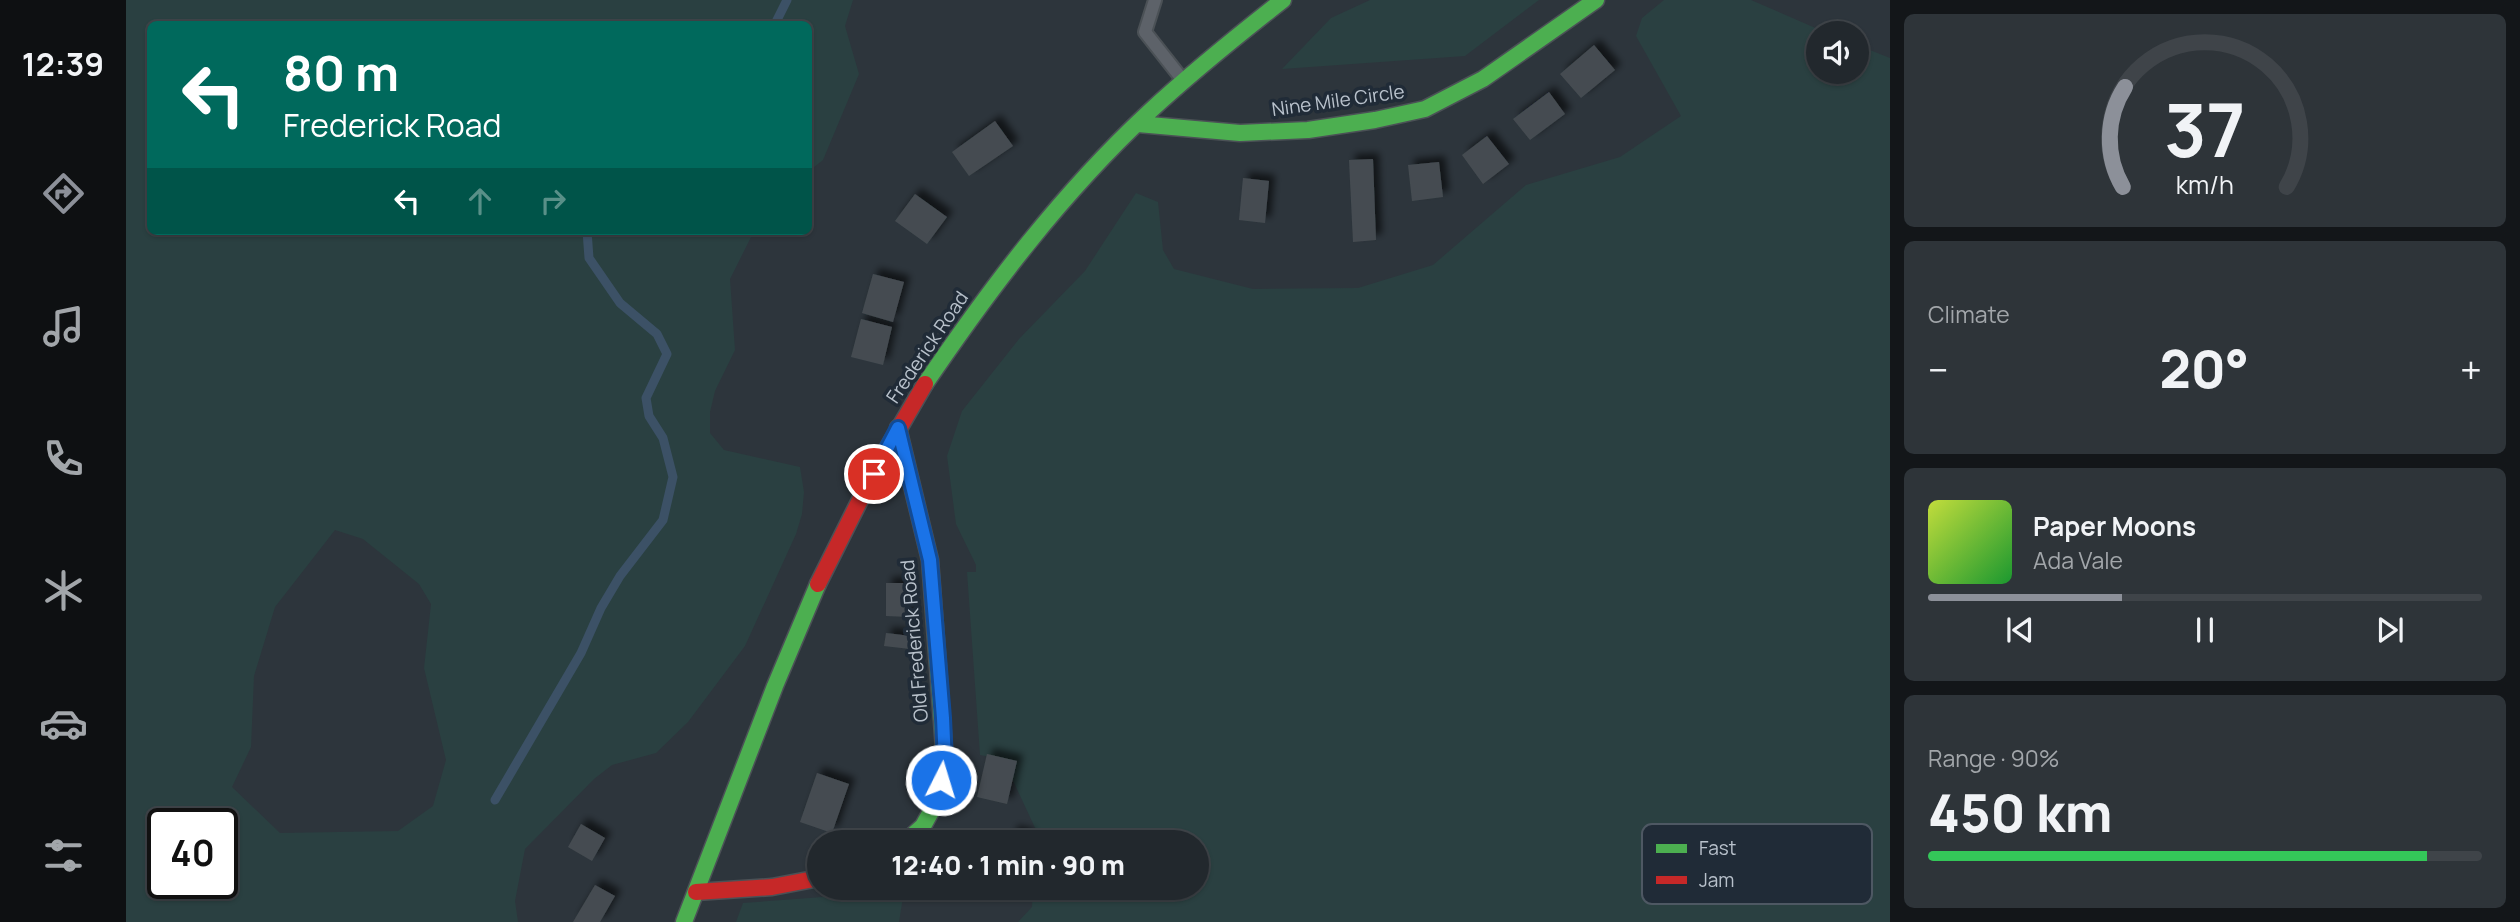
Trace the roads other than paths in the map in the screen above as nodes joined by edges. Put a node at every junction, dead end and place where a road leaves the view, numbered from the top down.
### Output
1 (1155, 0) edge
2 (1283, 0) edge
3 (1596, 0) edge
4 (1184, 82) junction
5 (1138, 124) junction
6 (898, 428) junction
7 (918, 830) edge
8 (807, 880) edge
9 (696, 892) junction
10 (684, 922) edge

1 - 4 lane
2 - 4 main road, Frederick Road
3 - 5 main road, Nine Mile Circle
4 - 5 main road, Frederick Road
5 - 6 main road, Frederick Road
6 - 7 main road, Old Frederick Road
6 - 9 main road, Frederick Road
8 - 9 main road
9 - 10 main road, Frederick Road

